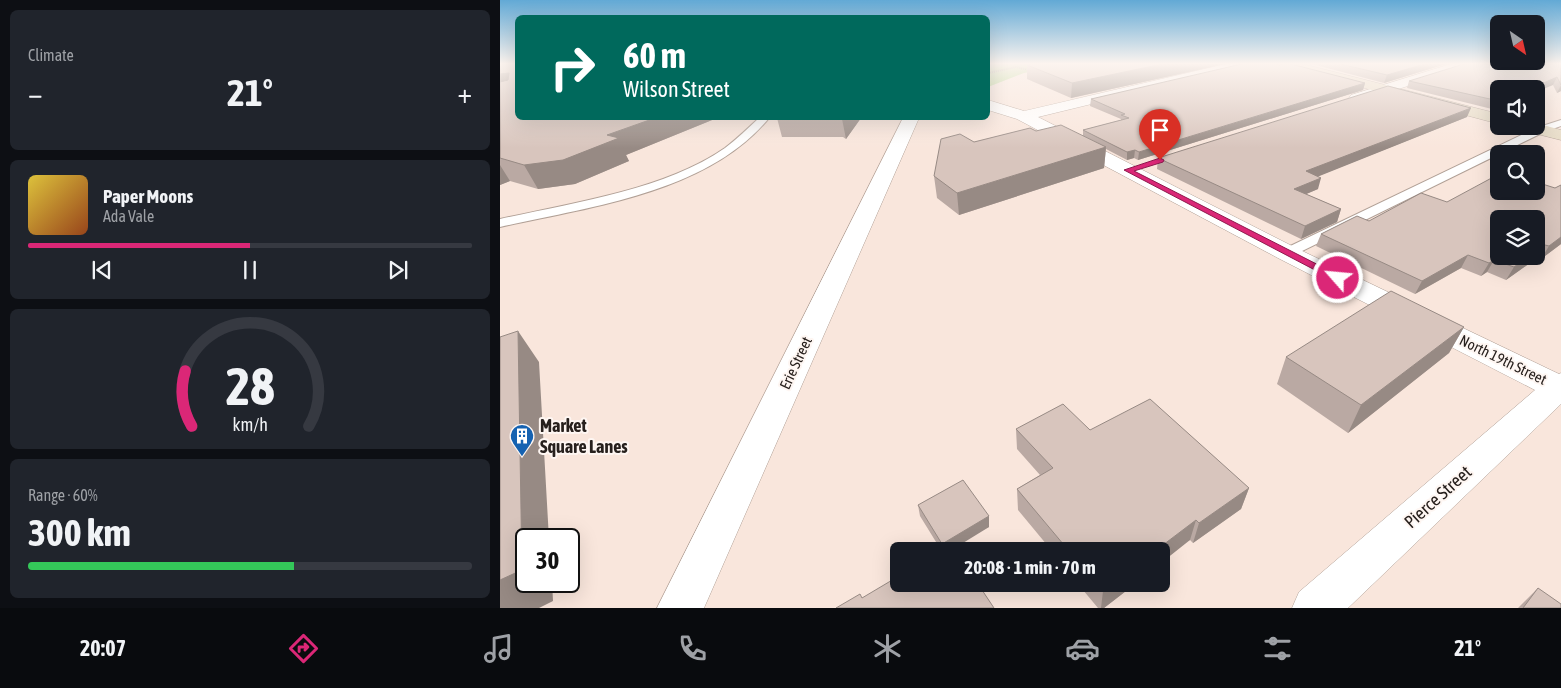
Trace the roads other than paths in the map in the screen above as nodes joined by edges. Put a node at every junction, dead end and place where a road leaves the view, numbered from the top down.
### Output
1 (1126, 91) edge
2 (1377, 91) edge
3 (1393, 91) edge
4 (1337, 104) edge
5 (990, 105) edge
6 (1023, 116) junction
7 (1490, 117) edge
8 (762, 120) edge
9 (910, 120) edge
10 (1561, 123) edge
11 (1545, 126) edge
12 (1545, 131) edge
13 (1520, 135) edge
14 (1561, 135) edge
15 (1152, 163) dead end
16 (1128, 170) junction
17 (500, 223) edge
18 (1287, 253) junction
19 (1560, 387) edge
20 (680, 608) edge
21 (1315, 608) edge

1 - 6 street
2 - 4 street
3 - 7 main road
5 - 6 street, North 19th Street
6 - 16 street, North 19th Street
8 - 17 lane
9 - 20 street, Erie Street
10 - 11 lane
12 - 14 main road
13 - 18 lane
15 - 16 street
16 - 18 street, North 19th Street
18 - 19 street, North 19th Street
19 - 21 street, Pierce Street

